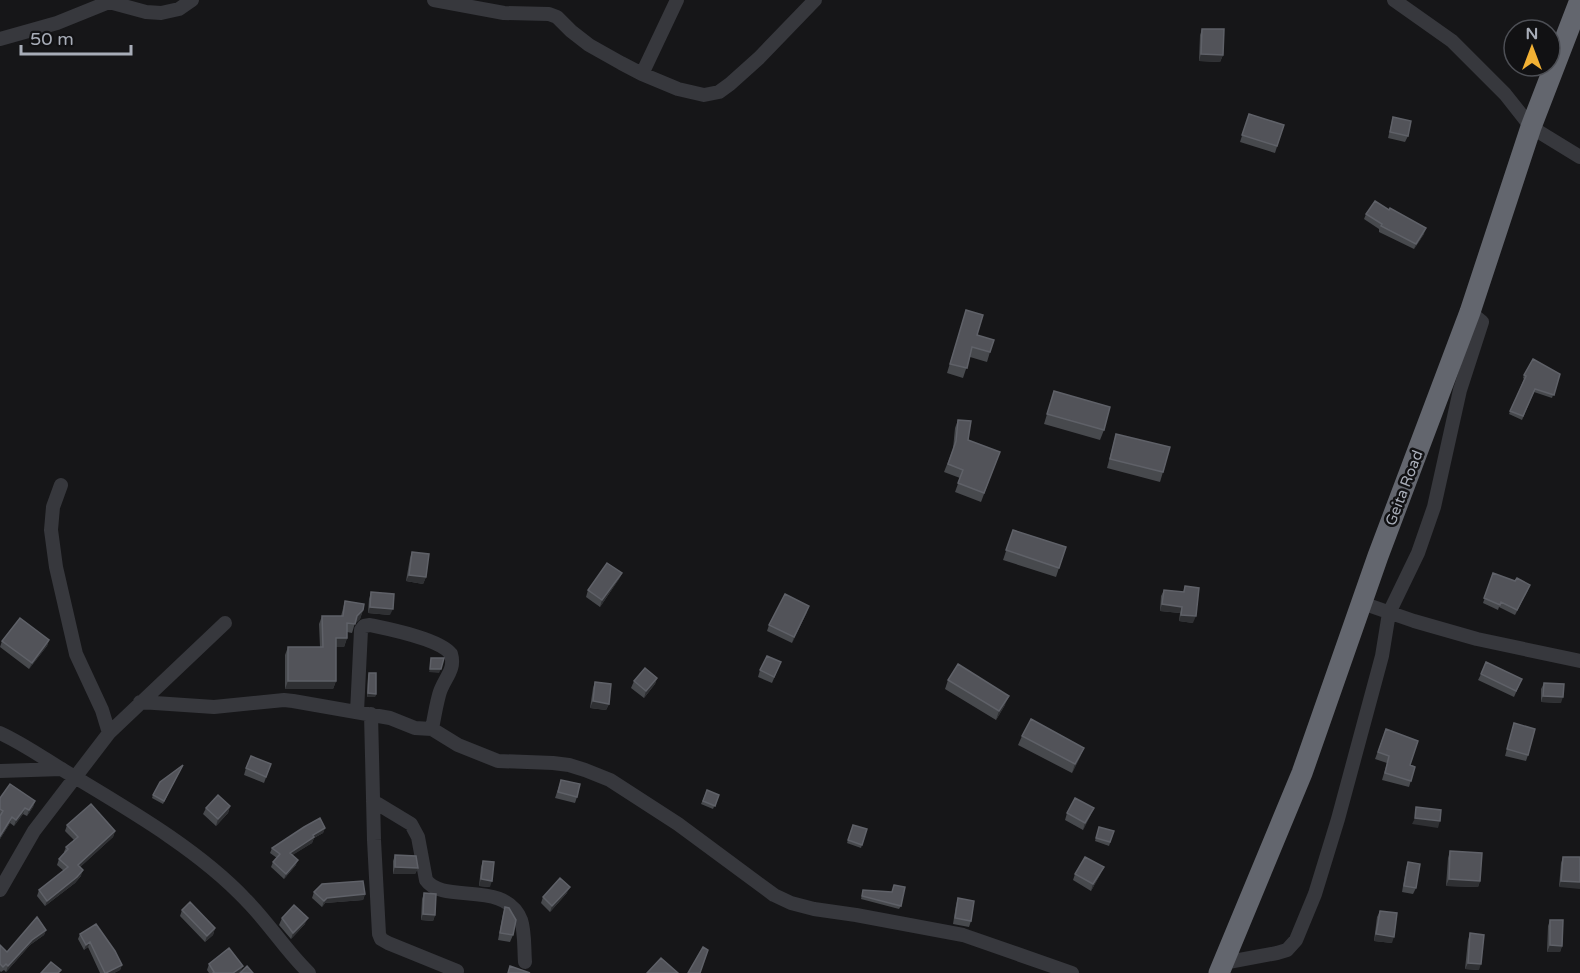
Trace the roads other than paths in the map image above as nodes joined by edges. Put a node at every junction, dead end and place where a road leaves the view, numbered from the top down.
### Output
1 (192, 0) edge
2 (434, 0) edge
3 (677, 0) edge
4 (815, 0) edge
5 (1394, 0) edge
6 (1580, 0) edge
7 (0, 39) edge
8 (642, 74) junction
9 (1532, 127) junction
10 (1580, 157) edge
11 (1470, 312) junction
12 (61, 485) dead end
13 (1362, 603) junction
14 (1389, 612) junction
15 (225, 622) dead end
16 (1580, 661) edge
17 (140, 702) junction
18 (357, 712) junction
19 (371, 714) junction
20 (432, 729) junction
21 (0, 733) edge
22 (109, 733) junction
23 (0, 771) edge
24 (68, 773) junction
25 (373, 801) junction
26 (0, 890) edge
27 (525, 962) dead end
28 (1221, 968) edge
29 (457, 971) dead end
30 (309, 973) edge
31 (1072, 973) edge

1 - 7 street
2 - 8 street
3 - 8 street
4 - 8 street
5 - 9 street
6 - 9 highway, Geita Road
9 - 10 street
9 - 11 highway, Geita Road
11 - 13 highway, Geita Road
11 - 14 street
12 - 22 street
13 - 14 street
13 - 28 highway, Geita Road
14 - 16 street
14 - 28 street
15 - 17 street
17 - 18 street
17 - 22 street
18 - 19 street
18 - 20 street
19 - 20 street
19 - 25 street
20 - 31 street
21 - 24 street
22 - 24 street
23 - 24 street
24 - 26 street
24 - 30 street
25 - 27 street
25 - 29 street

